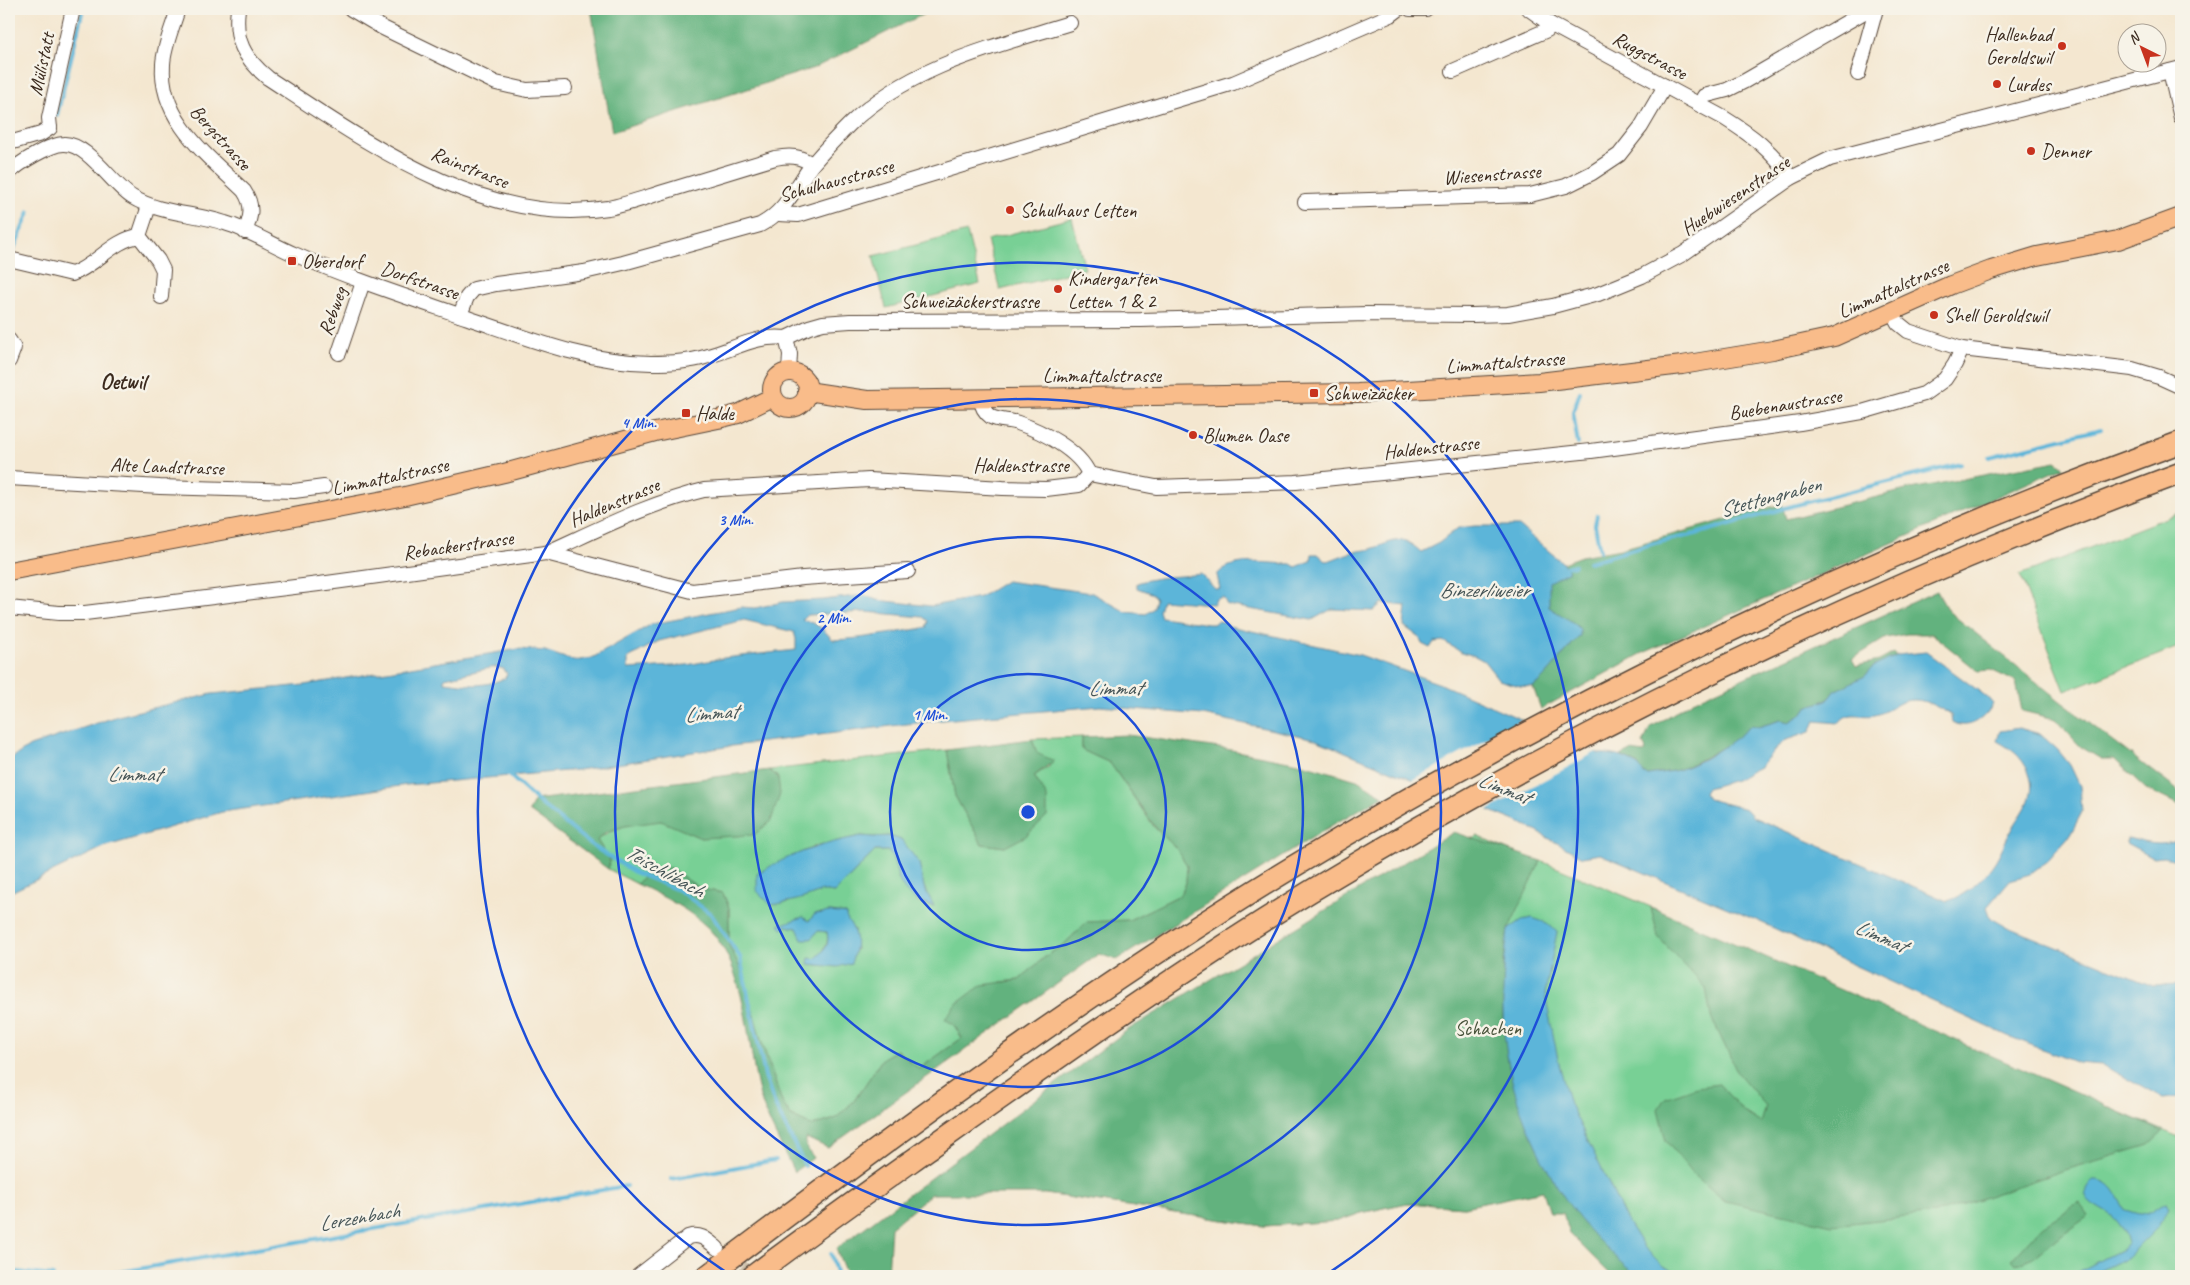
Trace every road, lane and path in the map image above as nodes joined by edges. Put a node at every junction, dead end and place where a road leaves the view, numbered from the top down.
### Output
1 (73, 9) edge
2 (178, 9) edge
3 (238, 9) edge
4 (351, 9) edge
5 (1399, 9) edge
6 (1410, 9) edge
7 (1426, 9) edge
8 (1529, 9) edge
9 (1871, 10) edge
10 (1070, 23) dead end
11 (1550, 24) junction
12 (2176, 70) edge
13 (1453, 71) dead end
14 (1858, 74) dead end
15 (1666, 86) junction
16 (565, 88) dead end
17 (1700, 105) junction
18 (2181, 118) edge
19 (50, 128) junction
20 (9, 143) edge
21 (64, 144) junction
22 (812, 164) junction
23 (9, 173) edge
24 (1791, 178) junction
25 (1305, 202) dead end
26 (149, 206) junction
27 (778, 214) junction
28 (2181, 217) edge
29 (245, 232) junction
30 (139, 236) junction
31 (10, 259) edge
32 (363, 282) junction
33 (162, 297) dead end
34 (1892, 312) junction
35 (460, 315) junction
36 (1338, 316) joint
37 (786, 338) junction
38 (9, 340) edge
39 (1962, 349) junction
40 (339, 353) dead end
41 (9, 361) edge
42 (789, 372) junction
43 (2181, 388) edge
44 (807, 391) junction
45 (773, 397) junction
46 (980, 397) junction
47 (2181, 442) edge
48 (1591, 452) joint
49 (2181, 473) edge
50 (1089, 474) junction
51 (9, 478) edge
52 (324, 488) dead end
53 (546, 553) junction
54 (9, 571) edge
55 (908, 571) dead end
56 (9, 608) edge
57 (927, 1150) junction
58 (717, 1248) tunnel mouth
59 (638, 1276) edge
60 (707, 1276) edge
61 (753, 1276) edge
62 (773, 1276) edge

1 - 19 street, Mülistatt
2 - 29 street, Bergstrasse
3 - 22 street, Rainstrasse
4 - 16 street
5 - 27 street, Schulhausstrasse
6 - 7 street
8 - 11 street, Ruggstrasse
9 - 14 street
9 - 17 street, Ruggstrasse
10 - 22 street
11 - 13 street
11 - 15 street, Ruggstrasse
12 - 18 street
12 - 24 street, Huebwiesenstrasse
15 - 17 street, Ruggstrasse
15 - 25 street, Wiesenstrasse
17 - 24 street, Ruggstrasse
19 - 20 street
19 - 21 street
21 - 23 street
21 - 26 street, Dorfstrasse
22 - 27 street
24 - 36 street, Huebwiesenstrasse
26 - 29 street, Dorfstrasse
26 - 30 street
27 - 35 street, Schulhausstrasse
28 - 34 main road, Limmattalstrasse
29 - 32 street, Dorfstrasse
30 - 31 street
30 - 33 street
32 - 35 street, Dorfstrasse
32 - 40 street, Rebweg
34 - 39 street
34 - 46 main road, Limmattalstrasse
35 - 37 street, Dorfstrasse
36 - 37 street, Schweizäckerstrasse
37 - 42 street
38 - 41 street
39 - 43 street
39 - 48 street, Buebenaustrasse
42 - 44 main road
42 - 45 main road
44 - 45 main road
44 - 46 main road, Limmattalstrasse
45 - 54 main road, Limmattalstrasse
46 - 50 street
47 - 60 highway
48 - 50 street, Haldenstrasse
49 - 57 highway
50 - 53 street, Haldenstrasse
51 - 52 street, Alte Landstrasse
53 - 55 street, Rebackerstrasse
53 - 56 street, Rebackerstrasse
57 - 61 highway
57 - 62 highway
58 - 59 street

